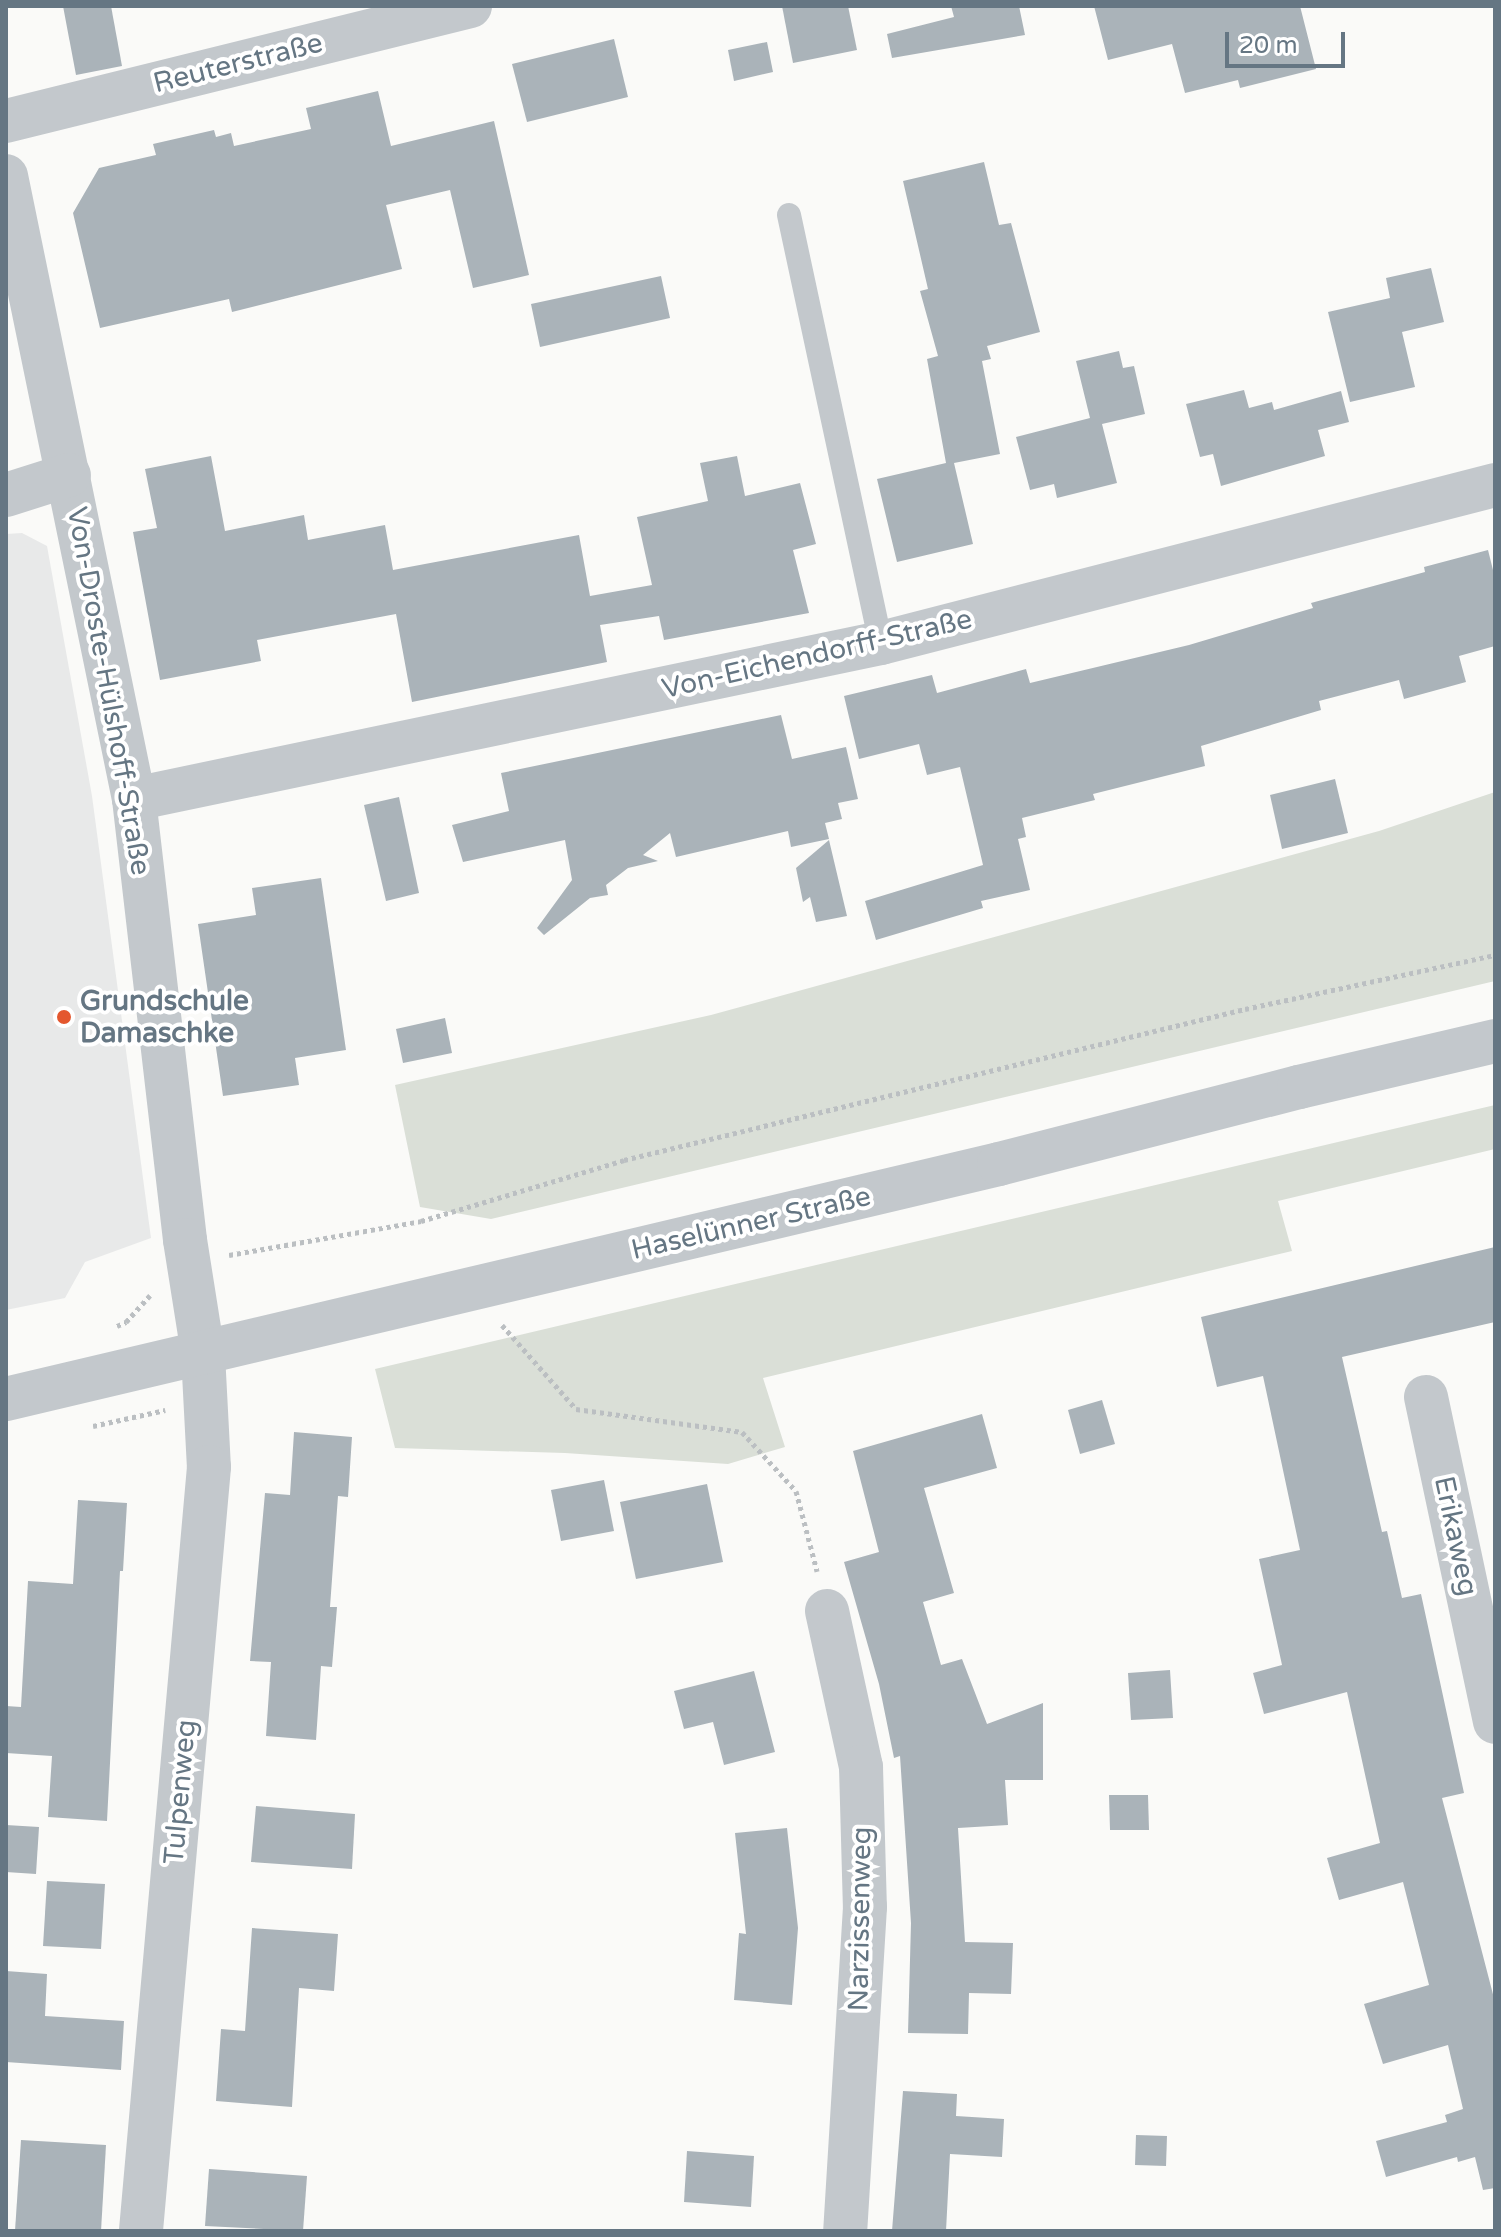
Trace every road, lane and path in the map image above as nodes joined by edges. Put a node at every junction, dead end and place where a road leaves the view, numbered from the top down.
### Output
1 (470, 6) edge
2 (6, 121) edge
3 (6, 176) edge
4 (789, 215) dead end
5 (69, 475) junction
6 (1495, 485) edge
7 (6, 495) edge
8 (881, 643) junction
9 (134, 799) junction
10 (1495, 955) edge
11 (1495, 1041) edge
12 (234, 1255) dead end
13 (151, 1290) dead end
14 (497, 1319) dead end
15 (113, 1328) dead end
16 (203, 1354) junction
17 (1426, 1397) dead end
18 (6, 1399) edge
19 (827, 1611) joint
20 (1495, 1722) edge
21 (141, 2231) edge
22 (845, 2231) edge

1 - 2 street, Reuterstraße
3 - 5 street, Von-Droste-Hülshoff-Straße
4 - 8 lane
5 - 7 street
5 - 9 street, Von-Droste-Hülshoff-Straße
6 - 8 street, Von-Eichendorff-Straße
8 - 9 street, Von-Eichendorff-Straße
9 - 16 street, Von-Droste-Hülshoff-Straße
10 - 12 path
11 - 16 street, Haselünner Straße
13 - 15 path
14 - 19 path
16 - 18 street, Haselünner Straße
16 - 21 street, Tulpenweg
17 - 20 street, Erikaweg
19 - 22 street, Narzissenweg

